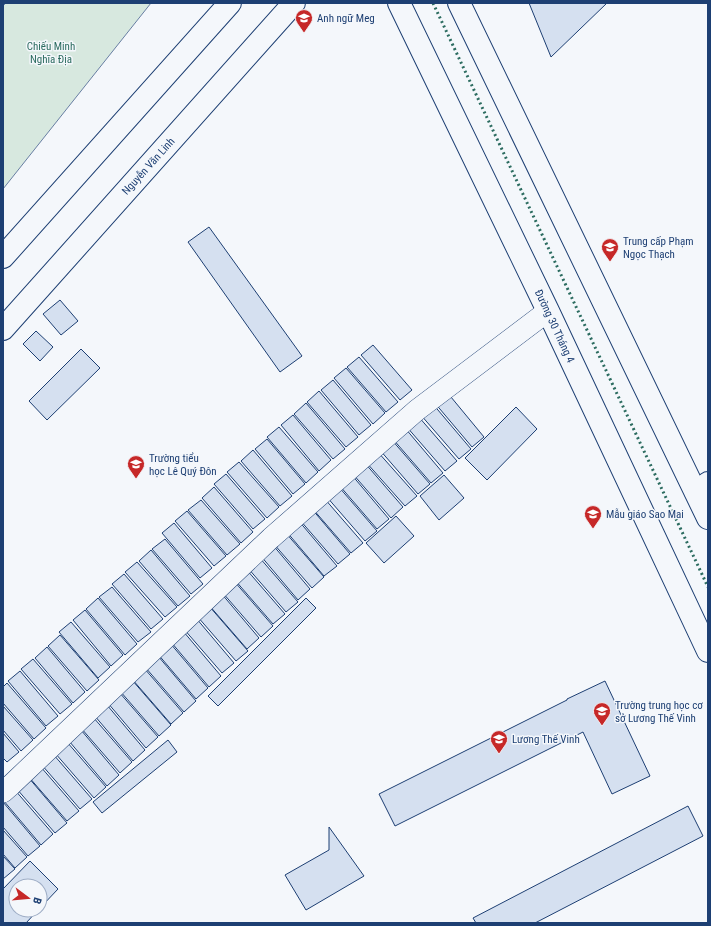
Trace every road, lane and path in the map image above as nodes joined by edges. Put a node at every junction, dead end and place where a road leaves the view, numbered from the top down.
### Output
1 (230, 3) edge
2 (294, 3) edge
3 (399, 3) edge
4 (458, 3) edge
5 (3, 257) edge
6 (548, 311) junction
7 (3, 329) edge
8 (702, 487) edge
9 (708, 518) edge
10 (708, 651) edge
11 (3, 792) edge

1 - 5 main road
2 - 7 main road, Nguyễn Văn Linh
3 - 6 main road, Đường 30 Tháng 4
4 - 8 main road
6 - 10 main road, Đường 30 Tháng 4
6 - 11 street
8 - 9 main road

